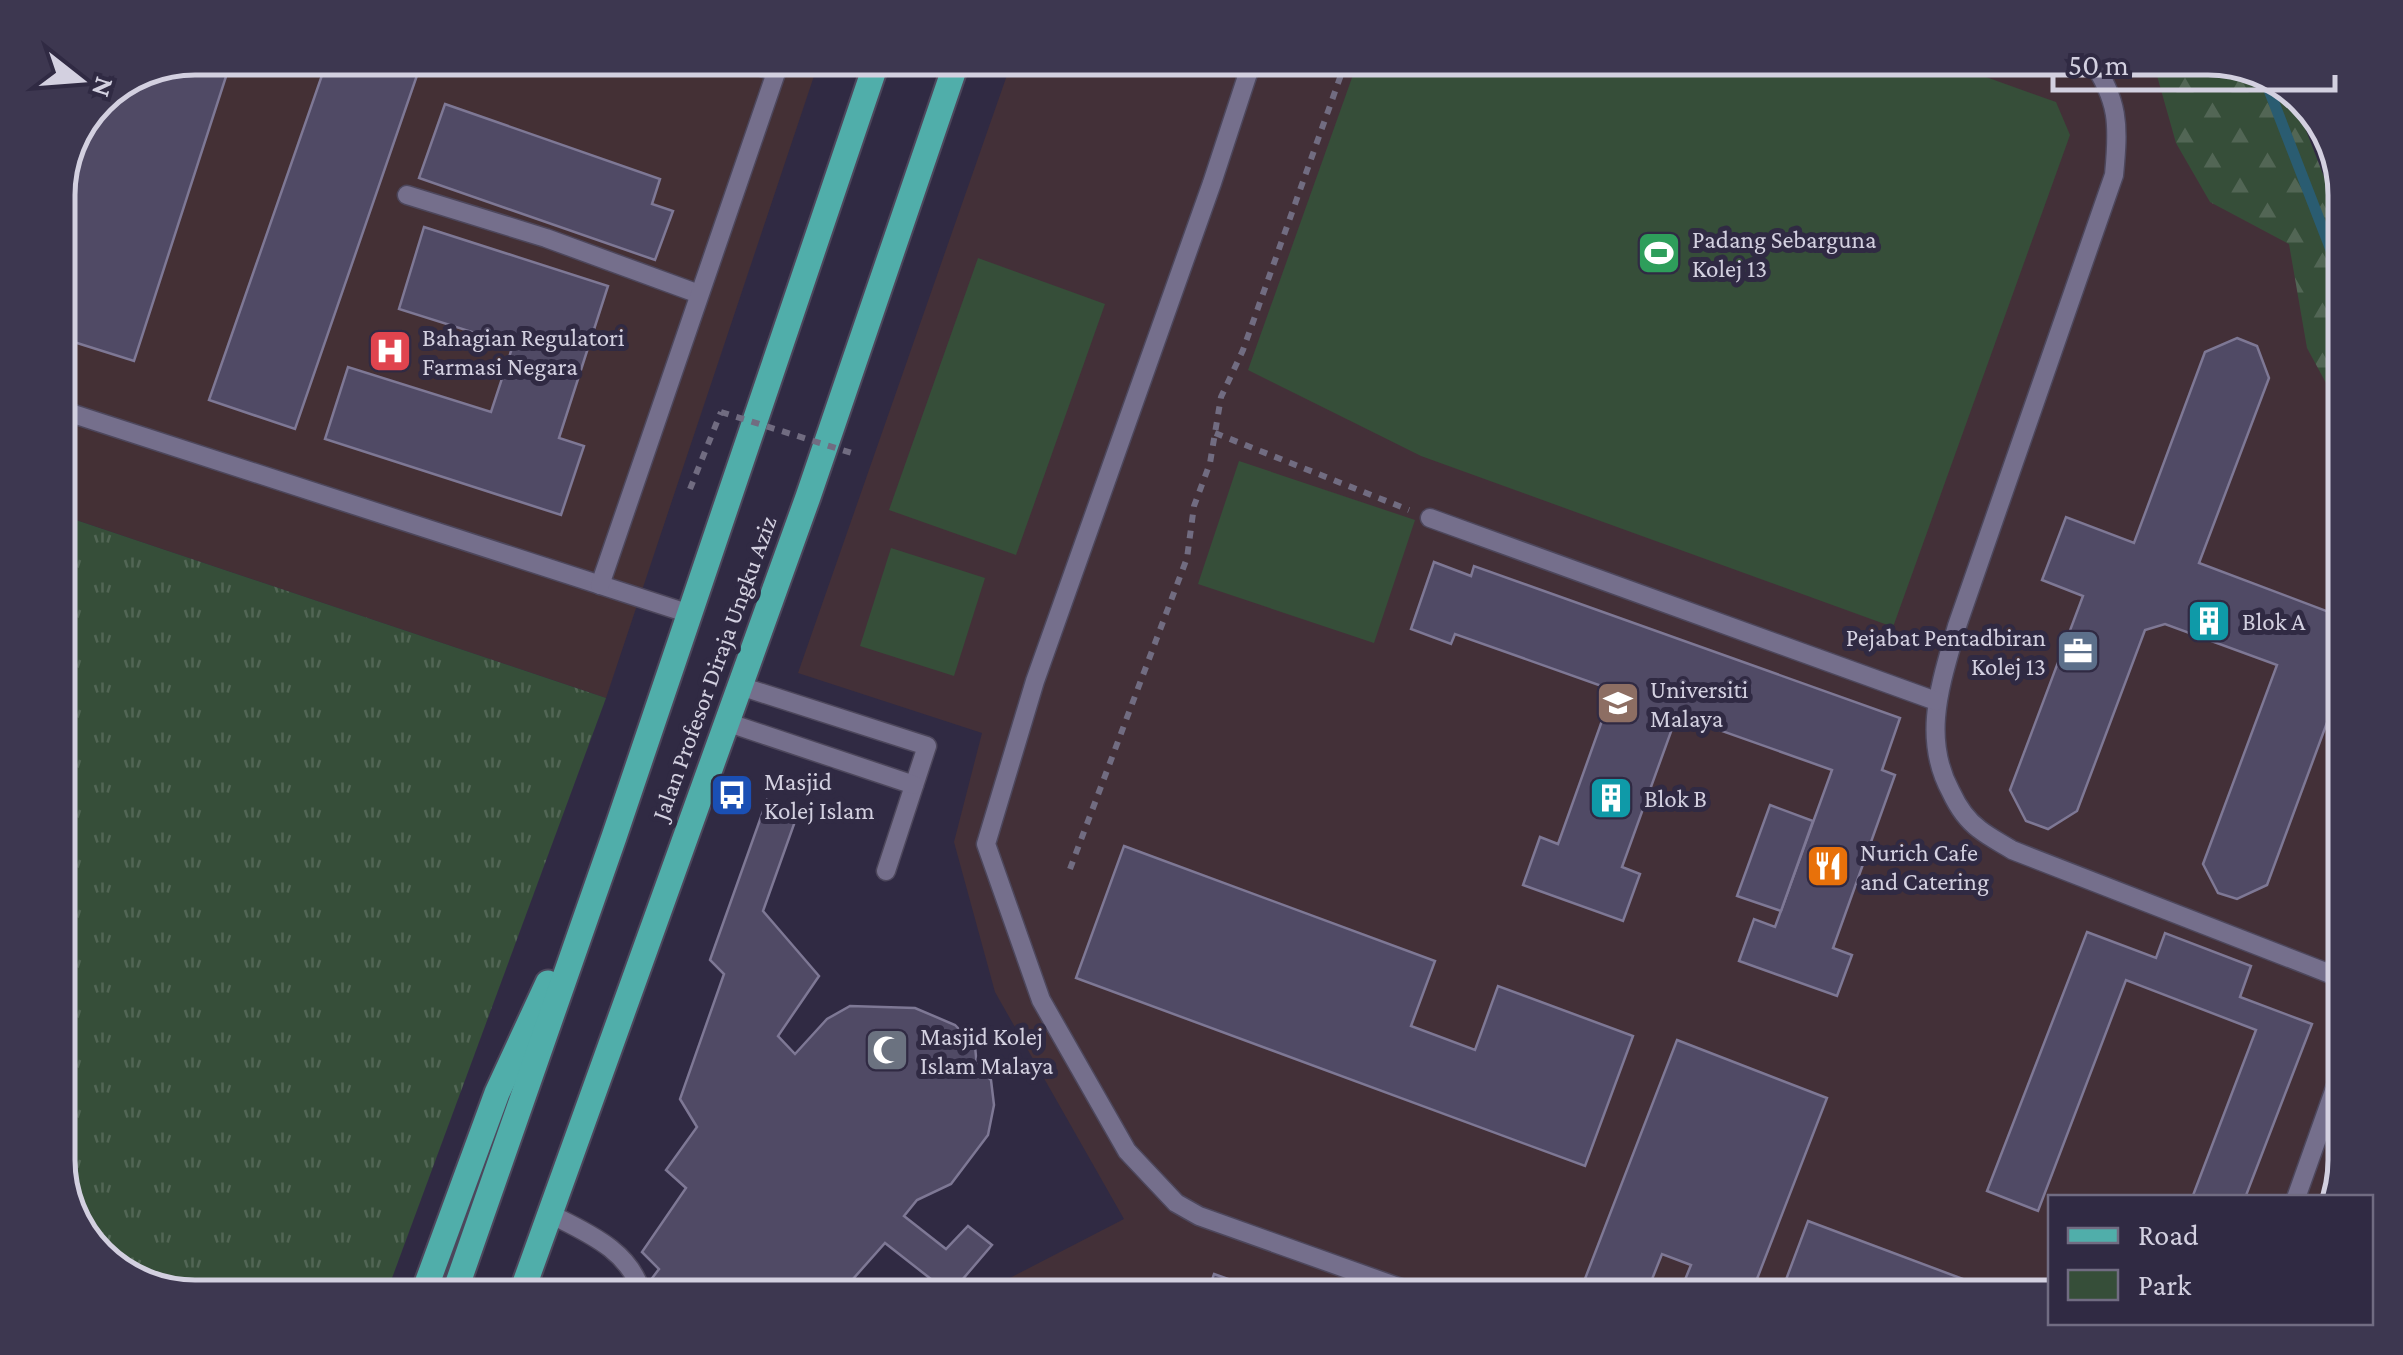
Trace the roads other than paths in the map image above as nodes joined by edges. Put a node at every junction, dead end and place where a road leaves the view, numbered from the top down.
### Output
1 (775, 75) edge
2 (872, 75) edge
3 (952, 75) edge
4 (1247, 75) edge
5 (2102, 75) edge
6 (407, 196) dead end
7 (699, 294) junction
8 (75, 415) edge
9 (1430, 518) road end
10 (600, 585) junction
11 (690, 614) junction
12 (740, 686) junction
13 (1936, 701) junction
14 (726, 722) junction
15 (914, 786) junction
16 (614, 837) junction
17 (886, 870) dead end
18 (2328, 973) edge
19 (2328, 1110) edge
20 (2297, 1195) edge
21 (550, 1214) junction
22 (429, 1280) edge
23 (459, 1280) edge
24 (526, 1280) edge
25 (633, 1280) edge
26 (1376, 1280) edge

1 - 7 lane
2 - 11 main road, Jalan Profesor Diraja Ungku Aziz
3 - 12 main road, Jalan Profesor Diraja Ungku Aziz
4 - 26 lane
5 - 13 lane
6 - 7 lane
7 - 10 lane
8 - 10 lane
9 - 13 lane
10 - 11 lane
11 - 16 main road, Jalan Profesor Diraja Ungku Aziz
12 - 14 main road, Jalan Profesor Diraja Ungku Aziz
12 - 15 lane
13 - 18 lane
14 - 15 lane
14 - 21 main road, Jalan Profesor Diraja Ungku Aziz
15 - 17 lane
16 - 22 main road
16 - 23 main road, Jalan Profesor Diraja Ungku Aziz
19 - 20 lane
21 - 24 main road, Jalan Profesor Diraja Ungku Aziz
21 - 25 lane

